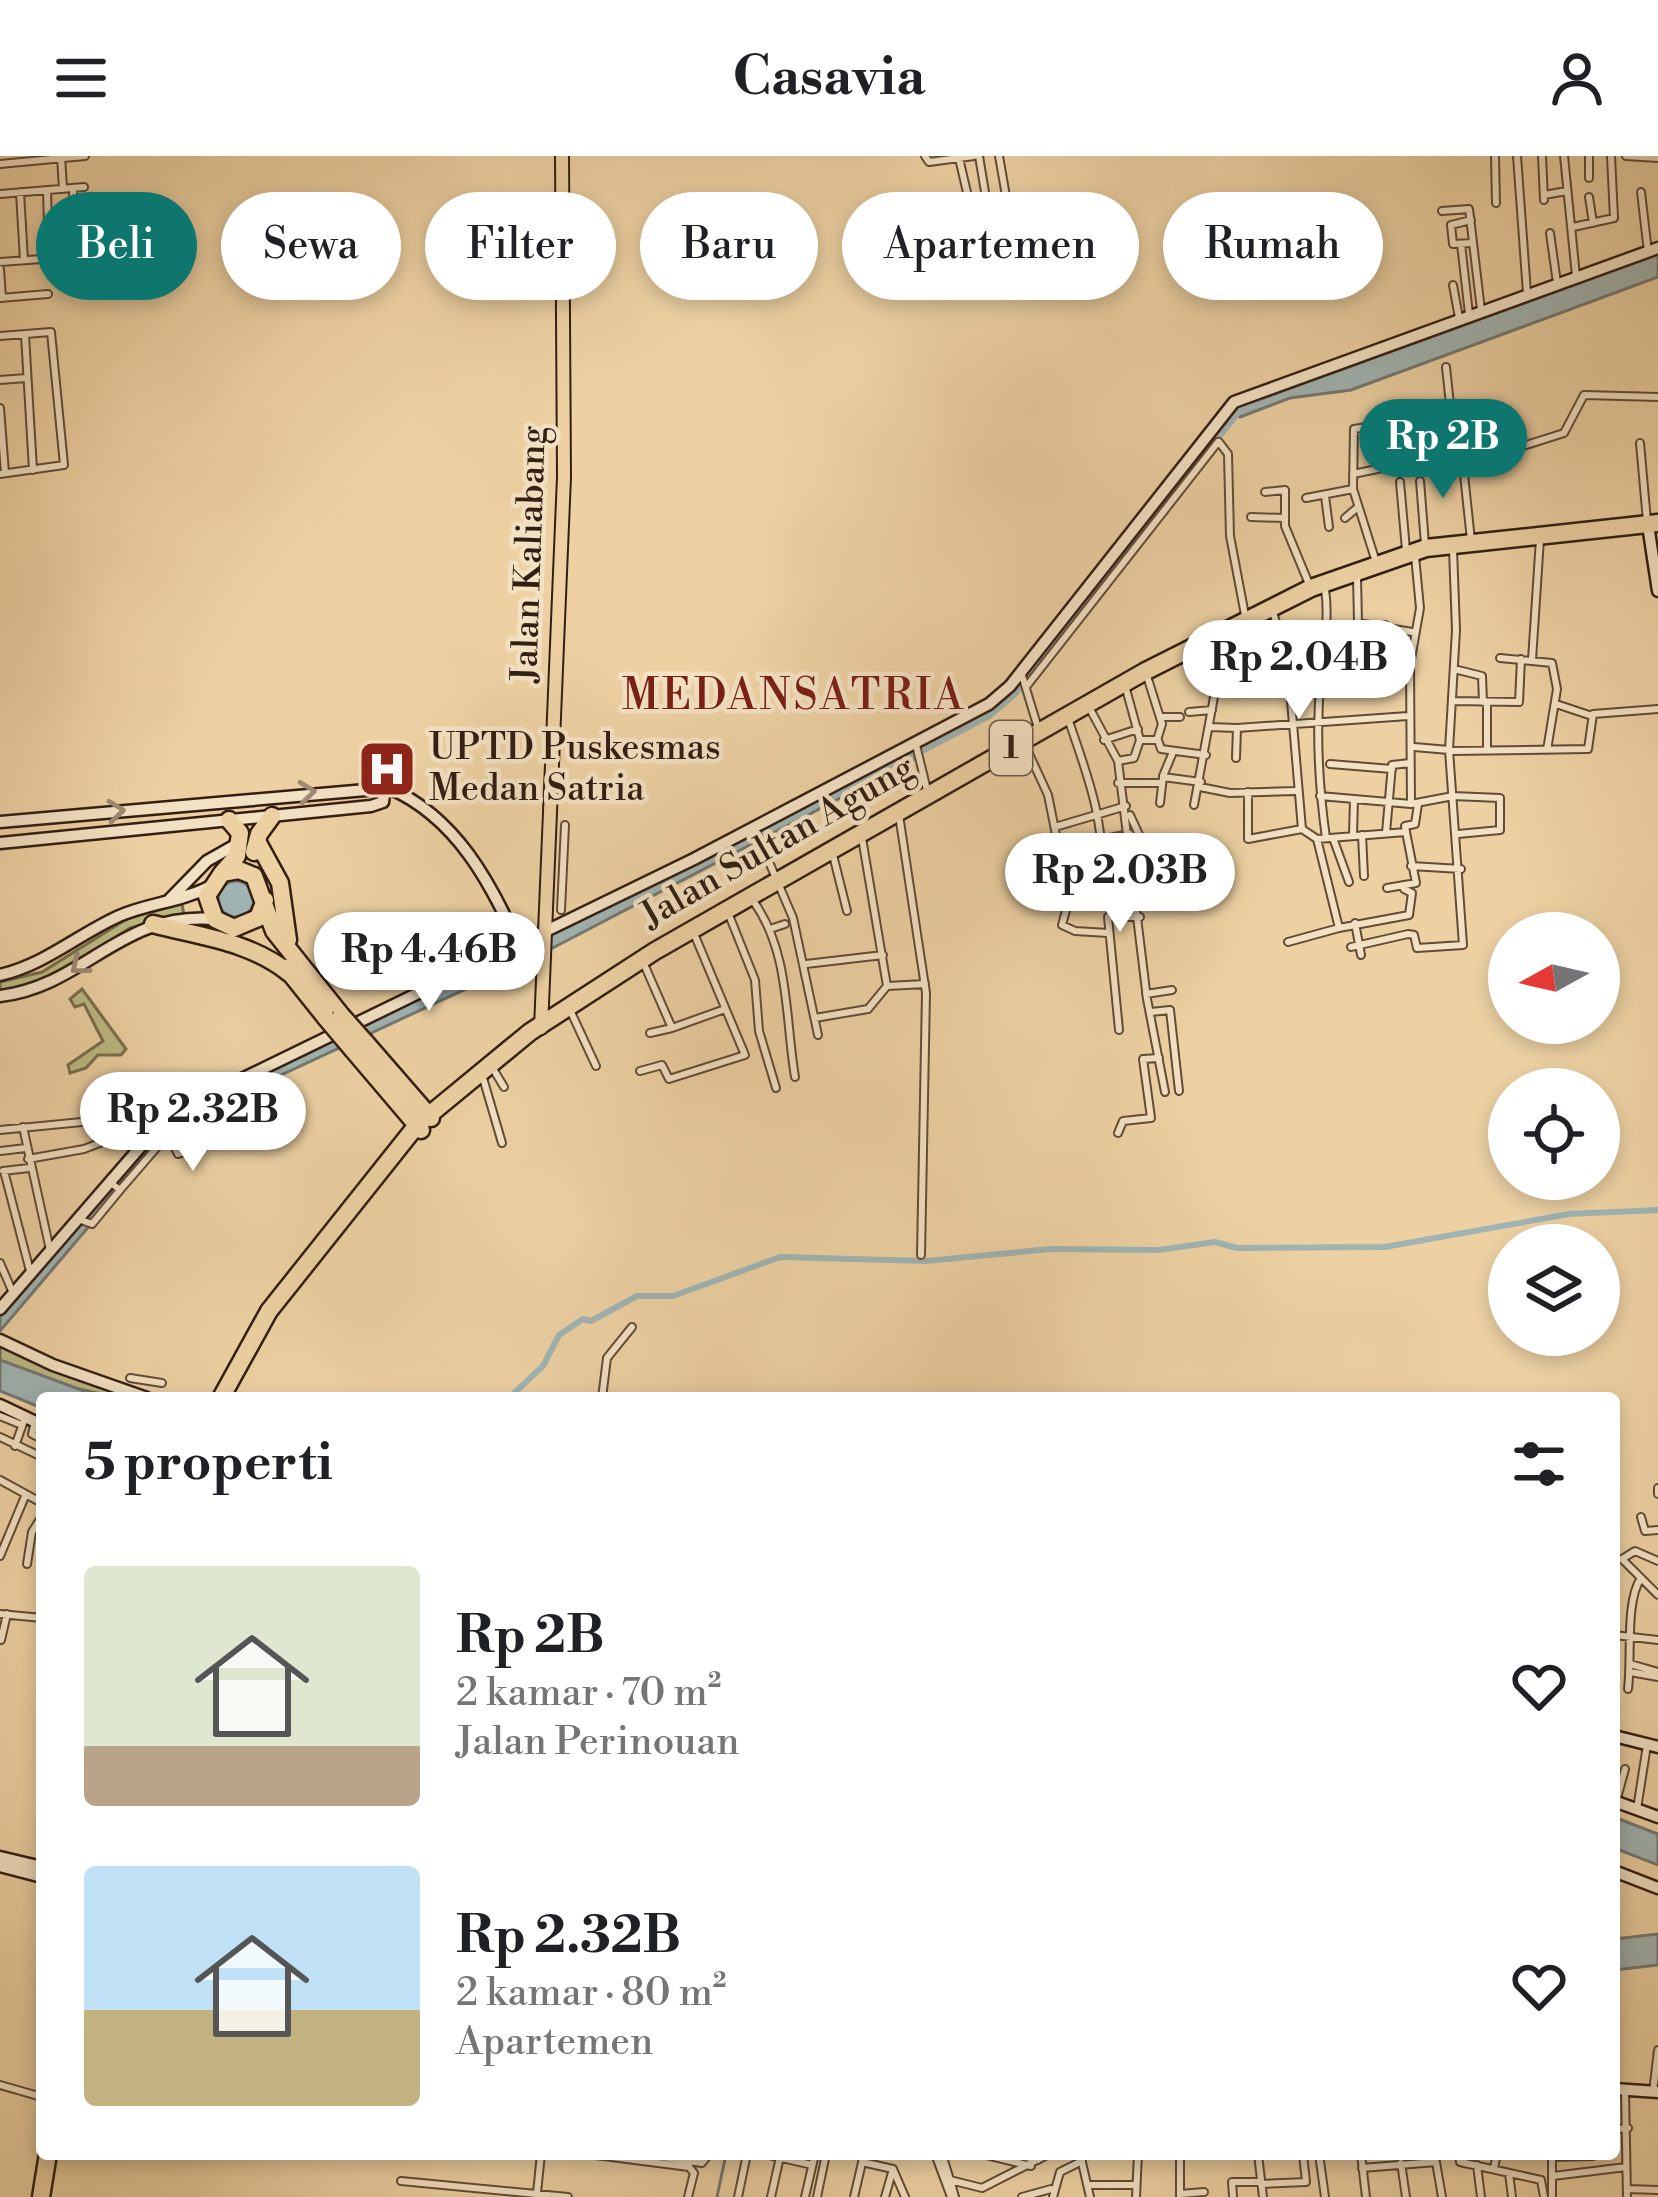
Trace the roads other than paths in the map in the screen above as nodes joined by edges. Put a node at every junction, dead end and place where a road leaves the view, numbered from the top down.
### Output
1 (85, 156) edge
2 (562, 156) edge
3 (926, 156) edge
4 (976, 156) edge
5 (999, 156) edge
6 (1495, 156) edge
7 (1517, 156) edge
8 (1542, 156) edge
9 (1564, 156) edge
10 (1588, 156) edge
11 (1611, 156) edge
12 (1626, 156) edge
13 (61, 158) edge
14 (959, 158) edge
15 (1658, 158) edge
16 (36, 159) edge
17 (10, 160) edge
18 (0, 164) edge
19 (1589, 178) dead end
20 (84, 187) dead end
21 (68, 189) junction
22 (47, 190) joint
23 (1567, 191) junction
24 (68, 192) edge
25 (965, 192) edge
26 (985, 192) edge
27 (1006, 192) edge
28 (1641, 192) dead end
29 (20, 193) junction
30 (0, 194) edge
31 (1589, 197) dead end
32 (1496, 203) dead end
33 (1442, 211) dead end
34 (1471, 220) junction
35 (1593, 223) junction
36 (1571, 227) junction
37 (1550, 233) dead end
38 (1473, 243) junction
39 (1460, 244) junction
40 (1653, 250) edge
41 (36, 259) edge
42 (24, 260) junction
43 (0, 266) edge
44 (1576, 276) junction
45 (1557, 284) junction
46 (1453, 285) dead end
47 (36, 295) edge
48 (1527, 297) junction
49 (1, 298) edge
50 (1470, 317) junction
51 (25, 334) junction
52 (0, 336) edge
53 (1446, 367) dead end
54 (27, 378) junction
55 (0, 380) edge
56 (1658, 398) edge
57 (0, 408) edge
58 (1212, 437) junction
59 (1640, 443) dead end
60 (1387, 467) dead end
61 (33, 470) junction
62 (2, 474) edge
63 (1353, 474) junction
64 (1420, 481) dead end
65 (1400, 482) dead end
66 (1353, 489) junction
67 (1264, 492) dead end
68 (1325, 496) junction
69 (1306, 498) dead end
70 (1358, 507) junction
71 (1251, 517) dead end
72 (1284, 518) junction
73 (1345, 518) dead end
74 (1329, 527) dead end
75 (1654, 527) edge
76 (1539, 536) junction
77 (1471, 540) junction
78 (1453, 548) junction
79 (1658, 550) edge
80 (1416, 552) junction
81 (1377, 564) junction
82 (1357, 576) junction
83 (1318, 589) junction
84 (1658, 591) edge
85 (1273, 612) junction
86 (1246, 619) junction
87 (1362, 624) junction
88 (1385, 625) junction
89 (1412, 632) junction
90 (1208, 644) junction
91 (1500, 658) dead end
92 (1521, 659) junction
93 (1532, 660) junction
94 (1410, 665) junction
95 (1454, 669) junction
96 (1358, 675) dead end
97 (1147, 676) junction
98 (1024, 679) junction
99 (1126, 689) junction
100 (1451, 701) junction
101 (1485, 703) junction
102 (1556, 704) junction
103 (1093, 705) junction
104 (1658, 709) edge
105 (1212, 710) junction
106 (1189, 712) dead end
107 (1408, 716) junction
108 (1592, 716) junction
109 (1160, 717) junction
110 (1180, 717) dead end
111 (1070, 721) junction
112 (1290, 721) junction
113 (1320, 721) junction
114 (1210, 727) junction
115 (1237, 728) junction
116 (1138, 729) junction
117 (1029, 739) junction
118 (1104, 740) junction
119 (1141, 740) junction
120 (1158, 740) junction
121 (916, 742) junction
122 (1414, 748) junction
123 (1450, 750) junction
124 (1487, 750) junction
125 (1547, 750) junction
126 (1173, 752) junction
127 (1206, 755) junction
128 (1236, 758) dead end
129 (1118, 761) junction
130 (1410, 763) junction
131 (1330, 764) dead end
132 (1392, 769) junction
133 (1162, 780) junction
134 (1118, 782) junction
135 (1201, 784) junction
136 (370, 787) junction
137 (386, 787) junction
138 (1295, 791) junction
139 (1248, 792) junction
140 (929, 796) junction
141 (1320, 796) junction
142 (1453, 796) junction
143 (1354, 799) junction
144 (1389, 802) junction
145 (1160, 803) dead end
146 (1414, 804) junction
147 (1194, 805) dead end
148 (371, 806) junction
149 (1126, 806) junction
150 (899, 814) junction
151 (272, 816) junction
152 (1097, 816) junction
153 (0, 822) edge
154 (565, 824) dead end
155 (1055, 827) junction
156 (1303, 830) junction
157 (242, 832) junction
158 (1406, 832) junction
159 (1386, 833) junction
160 (756, 834) junction
161 (1130, 834) junction
162 (1458, 834) junction
163 (1358, 835) junction
164 (862, 838) junction
165 (1109, 838) dead end
166 (1326, 838) junction
167 (0, 843) edge
168 (556, 850) junction
169 (833, 855) junction
170 (1166, 862) dead end
171 (1411, 866) junction
172 (1461, 869) junction
173 (1364, 876) dead end
174 (215, 880) junction
175 (1349, 882) dead end
176 (778, 884) junction
177 (1077, 888) junction
178 (1105, 888) junction
179 (1387, 888) dead end
180 (1404, 889) junction
181 (262, 892) junction
182 (754, 902) junction
183 (161, 904) junction
184 (561, 910) dead end
185 (847, 911) dead end
186 (1113, 915) junction
187 (729, 916) junction
188 (1140, 917) junction
189 (215, 919) junction
190 (1355, 923) junction
191 (153, 924) junction
192 (785, 924) dead end
193 (241, 928) junction
194 (1339, 928) junction
195 (770, 929) junction
196 (1075, 931) junction
197 (1108, 932) junction
198 (690, 936) junction
199 (543, 942) junction
200 (1288, 943) dead end
201 (1076, 944) dead end
202 (669, 946) junction
203 (1355, 946) junction
204 (293, 950) junction
205 (516, 954) junction
206 (884, 955) junction
207 (1361, 955) dead end
208 (644, 964) junction
209 (806, 964) junction
210 (289, 973) junction
211 (0, 974) edge
212 (496, 975) dead end
213 (925, 983) junction
214 (886, 987) junction
215 (1172, 990) dead end
216 (1146, 994) junction
217 (0, 996) edge
218 (725, 1009) junction
219 (570, 1010) junction
220 (1150, 1012) junction
221 (333, 1016) junction
222 (815, 1018) junction
223 (541, 1027) junction
224 (672, 1028) junction
225 (1119, 1030) dead end
226 (650, 1033) dead end
227 (818, 1035) dead end
228 (1159, 1058) junction
229 (596, 1066) dead end
230 (487, 1071) junction
231 (640, 1071) dead end
232 (795, 1077) dead end
233 (504, 1087) dead end
234 (776, 1088) dead end
235 (1179, 1091) dead end
236 (1165, 1092) dead end
237 (421, 1118) junction
238 (92, 1121) dead end
239 (23, 1126) junction
240 (165, 1128) junction
241 (0, 1130) edge
242 (1118, 1132) dead end
243 (247, 1133) dead end
244 (502, 1143) dead end
245 (26, 1148) junction
246 (0, 1151) edge
247 (29, 1164) junction
248 (2, 1171) edge
249 (50, 1250) junction
250 (921, 1255) dead end
251 (0, 1263) edge
252 (32, 1274) junction
253 (3, 1282) edge
254 (14, 1294) junction
255 (0, 1309) edge
256 (632, 1327) dead end
257 (0, 1340) edge
258 (127, 1382) junction
259 (162, 1383) dead end
260 (140, 1392) edge
261 (229, 1392) edge
262 (603, 1392) edge
263 (0, 1405) edge
264 (0, 1416) edge
265 (31, 1422) edge
266 (0, 1437) edge
267 (15, 1446) junction
268 (36, 1455) edge
269 (0, 1480) edge
270 (34, 1486) dead end
271 (28, 1495) junction
272 (36, 1500) edge
273 (1641, 1517) dead end
274 (36, 1526) edge
275 (1658, 1530) edge
276 (0, 1554) edge
277 (1622, 1558) joint
278 (1658, 1561) edge
279 (27, 1564) dead end
280 (1641, 1578) junction
281 (1658, 1594) edge
282 (4, 1614) edge
283 (36, 1617) edge
284 (1620, 1636) edge
285 (1632, 1638) junction
286 (1, 1640) edge
287 (1658, 1640) edge
288 (1630, 1668) junction
289 (1658, 1675) edge
290 (1628, 1688) dead end
291 (1620, 1738) edge
292 (1653, 1746) edge
293 (1624, 1769) dead end
294 (1620, 1784) edge
295 (1620, 1804) edge
296 (1637, 1809) junction
297 (1658, 1817) edge
298 (0, 1857) edge
299 (0, 1866) edge
300 (36, 1866) edge
301 (1620, 1873) edge
302 (36, 1875) edge
303 (1658, 1888) edge
304 (1658, 2050) edge
305 (0, 2085) edge
306 (1620, 2090) edge
307 (36, 2095) edge
308 (1657, 2095) edge
309 (1628, 2128) junction
310 (1620, 2129) edge
311 (44, 2160) edge
312 (540, 2160) edge
313 (631, 2160) edge
314 (745, 2160) edge
315 (779, 2160) edge
316 (792, 2160) edge
317 (813, 2160) edge
318 (825, 2160) edge
319 (863, 2160) edge
320 (868, 2160) edge
321 (941, 2160) edge
322 (942, 2160) edge
323 (1008, 2160) edge
324 (1037, 2160) edge
325 (1077, 2160) edge
326 (1083, 2160) edge
327 (1138, 2160) edge
328 (1180, 2160) edge
329 (1259, 2160) edge
330 (1304, 2160) edge
331 (1320, 2160) edge
332 (1361, 2160) edge
333 (1460, 2160) edge
334 (1496, 2160) edge
335 (1552, 2160) edge
336 (1041, 2161) joint
337 (1401, 2163) junction
338 (812, 2165) junction
339 (1030, 2165) junction
340 (1477, 2165) junction
341 (1627, 2167) junction
342 (1362, 2168) junction
343 (1494, 2168) junction
344 (893, 2169) junction
345 (1509, 2173) junction
346 (1553, 2176) junction
347 (950, 2180) junction
348 (401, 2181) dead end
349 (1261, 2183) junction
350 (1089, 2185) junction
351 (1136, 2185) junction
352 (1658, 2190) edge
353 (982, 2192) edge
354 (1204, 2192) dead end
355 (1053, 2193) edge
356 (1627, 2193) edge
357 (499, 2194) edge
358 (1038, 2194) edge
359 (38, 2195) edge
360 (537, 2195) edge
361 (1180, 2196) edge
362 (1233, 2196) edge
363 (568, 2197) edge
364 (688, 2197) edge
365 (737, 2197) edge
366 (770, 2197) edge
367 (806, 2197) edge
368 (817, 2197) edge
369 (854, 2197) edge
370 (885, 2197) edge
371 (905, 2197) edge
372 (953, 2197) edge
373 (1022, 2197) edge
374 (1090, 2197) edge
375 (1136, 2197) edge
376 (1263, 2197) edge
377 (1325, 2197) edge
378 (1366, 2197) edge
379 (1406, 2197) edge
380 (1442, 2197) edge
381 (1480, 2197) edge
382 (1512, 2197) edge
383 (1548, 2197) edge

1 - 13 street
2 - 168 main road, Jalan Kaliabang
3 - 14 street
4 - 14 street
4 - 26 street
5 - 27 street
6 - 32 street
7 - 48 street
8 - 23 street
9 - 23 street
10 - 19 street
11 - 35 street
12 - 15 street
13 - 16 street
13 - 21 street
14 - 25 street
16 - 17 street
17 - 18 street
20 - 21 street
21 - 22 street
21 - 24 street
22 - 29 street
23 - 36 street
28 - 40 street
29 - 30 street
29 - 42 street
31 - 35 street
33 - 34 street
34 - 38 street
34 - 39 street
35 - 36 street
36 - 44 street
37 - 45 street
38 - 39 street
38 - 50 street
39 - 50 street
40 - 44 street
41 - 42 street
42 - 43 street
43 - 49 street
44 - 45 street
45 - 48 street
46 - 50 street
47 - 49 street
48 - 50 street
50 - 58 street
51 - 52 street
51 - 54 street
51 - 61 street
53 - 63 street
54 - 55 street
54 - 61 street
56 - 77 street
57 - 62 street
58 - 86 street
58 - 98 street
59 - 75 street
60 - 63 street
61 - 62 street
63 - 66 street
64 - 80 street
65 - 80 street
66 - 68 street
66 - 70 street
67 - 72 street
68 - 69 street
68 - 74 street
70 - 73 street
70 - 81 street
71 - 72 street
72 - 83 street
75 - 76 highway, Jalan Sultan Agung / 1
75 - 79 street
75 - 84 street
76 - 77 highway, Jalan Sultan Agung / 1
76 - 78 highway, Jalan Sultan Agung / 1
76 - 93 street
77 - 80 highway, Jalan Sultan Agung / 1
78 - 80 highway, Jalan Sultan Agung / 1
78 - 95 street
80 - 81 highway, Jalan Sultan Agung / 1
80 - 89 street
81 - 82 highway, Jalan Sultan Agung / 1
81 - 83 highway, Jalan Sultan Agung / 1
82 - 83 highway, Jalan Sultan Agung / 1
82 - 87 street
83 - 85 highway, Jalan Sultan Agung / 1
83 - 86 highway, Jalan Sultan Agung / 1
83 - 113 street
85 - 90 highway, Jalan Sultan Agung / 1
85 - 112 street
86 - 103 highway, Jalan Sultan Agung / 1
87 - 88 street
87 - 96 street
88 - 89 street
88 - 94 street
89 - 94 street
90 - 97 highway, Jalan Sultan Agung / 1
90 - 105 street
91 - 92 street
92 - 93 street
92 - 101 street
93 - 102 street
94 - 107 street
95 - 100 street
95 - 101 street
97 - 99 highway, Jalan Sultan Agung / 1
97 - 109 street
98 - 117 street
98 - 121 street
99 - 103 highway, Jalan Sultan Agung / 1
99 - 116 street
100 - 101 street
100 - 123 street
101 - 124 street
102 - 108 street
102 - 125 street
103 - 111 highway, Jalan Sultan Agung / 1
103 - 117 highway, Jalan Sultan Agung / 1
103 - 118 street
104 - 108 street
105 - 106 street
105 - 114 street
107 - 113 street
107 - 122 street
108 - 125 street
109 - 110 street
109 - 120 street
111 - 117 highway, Jalan Sultan Agung / 1
111 - 152 street
112 - 113 street
112 - 115 street
112 - 138 street
113 - 141 street
114 - 115 street
114 - 127 street
115 - 128 street
116 - 118 street
116 - 119 street
117 - 140 highway, Jalan Sultan Agung / 1
117 - 155 street
118 - 129 street
119 - 120 street
119 - 129 street
120 - 126 street
121 - 140 street
121 - 160 street
122 - 123 street
122 - 130 street
123 - 124 street
123 - 142 street
124 - 125 street
126 - 127 street
126 - 133 street
127 - 135 street
129 - 134 street
130 - 132 street
130 - 146 street
131 - 132 street
132 - 144 street
133 - 134 street
133 - 135 street
133 - 145 street
134 - 149 street
135 - 139 street
135 - 147 street
136 - 137 street
136 - 148 street
153 -> 136 street
137 - 148 street
137 - 205 street
138 - 139 street
138 - 156 street
139 - 156 street
140 - 150 highway, Jalan Sultan Agung / 1
141 - 143 street
141 - 166 street
142 - 146 street
142 - 162 street
142 - 162 street
143 - 144 street
143 - 163 street
144 - 146 street
144 - 159 street
146 - 158 street
148 - 151 street
149 - 152 street
149 - 161 street
149 - 170 street
150 - 164 highway, Jalan Sultan Agung / 1
150 - 176 highway, Jalan Sultan Agung / 1
150 - 213 street
151 - 157 highway
151 - 157 street
152 - 155 street
152 - 178 street
154 - 168 street
155 - 177 street
156 - 166 street
157 - 167 street
157 - 174 highway
157 - 181 highway
157 - 183 street
157 - 204 highway
158 - 159 street
158 - 171 street
159 - 163 street
160 - 176 street
160 - 199 street
161 - 165 street
161 - 188 street
162 - 172 street
163 - 166 street
163 - 173 street
164 - 169 highway, Jalan Sultan Agung / 1
164 - 206 street
166 - 175 street
166 - 194 street
168 - 184 street
168 - 199 main road, Jalan Kaliabang
169 - 176 highway, Jalan Sultan Agung / 1
169 - 185 street
171 - 172 street
171 - 180 street
172 - 203 street
174 - 181 highway
174 - 183 street
174 - 189 highway
176 - 182 highway, Jalan Sultan Agung / 1
176 - 198 highway, Jalan Sultan Agung / 1
176 - 209 street
177 - 178 street
177 - 196 street
178 - 186 street
179 - 180 street
180 - 190 street
181 - 193 highway
181 - 204 highway
182 - 187 highway, Jalan Sultan Agung / 1
182 - 195 street
183 - 211 street
186 - 188 street
186 - 197 street
187 - 198 highway, Jalan Sultan Agung / 1
187 - 234 street
188 - 216 street
189 - 191 street
189 - 193 highway
190 - 194 street
190 - 203 street
191 - 210 highway
191 -> 217 street
192 - 195 street
193 - 210 highway
194 - 200 street
195 - 232 street
196 - 197 street
196 - 201 street
197 - 225 street
198 - 202 highway, Jalan Sultan Agung / 1
198 - 218 street
199 - 205 street
199 - 205 street
199 - 223 main road, Jalan Kaliabang
202 - 208 highway, Jalan Sultan Agung / 1
202 - 223 highway, Jalan Sultan Agung / 1
203 - 207 street
204 - 221 highway
205 - 212 street
205 - 240 street
206 - 209 street
206 - 214 street
208 - 219 highway, Jalan Sultan Agung / 1
208 - 224 street
209 - 222 street
210 - 221 highway
213 - 214 street
213 - 250 street
214 - 222 street
215 - 216 street
216 - 220 street
218 - 224 street
218 - 231 street
219 - 223 highway, Jalan Sultan Agung / 1
219 - 229 street
220 - 228 street
220 - 235 street
221 - 237 highway, bridge
222 - 227 street
223 - 230 highway, Jalan Sultan Agung / 1
223 - 237 highway, Jalan Sultan Agung / 1
224 - 226 street
228 - 236 street
228 - 242 street
230 - 233 street
230 - 237 highway, Jalan Sultan Agung / 1
230 - 244 street
237 - 261 highway, Jalan Sultan Agung / 1
238 - 239 street
239 - 241 street
239 - 245 street
240 - 243 street
240 - 247 street
240 - 249 street
245 - 246 street
245 - 247 street
247 - 248 street
247 - 249 street
248 - 252 street
249 - 252 street
251 - 253 street
252 - 254 street
253 - 254 street
254 - 255 street
256 - 262 street
257 - 258 street
258 - 259 street
258 - 260 street
263 - 265 street
264 - 265 street
265 - 267 street
266 - 267 street
267 - 268 street
269 - 271 street
270 - 271 street
271 - 272 street
271 - 276 street
273 - 275 street
274 - 279 street
277 - 278 street
277 - 280 street
280 - 281 street
280 - 285 street
282 - 283 street
282 - 286 street
284 - 285 street
285 - 287 street
285 - 288 street
288 - 289 street
288 - 290 street
291 - 292 street
292 - 296 street
293 - 294 street
295 - 296 street
296 - 297 street
298 - 300 street
299 - 302 street
301 - 303 street
304 - 308 street
305 - 307 street
306 - 308 street
306 - 309 street
309 - 310 street
309 - 341 street
311 - 359 highway
312 - 360 street
313 - 364 street
314 - 365 street
315 - 366 street
316 - 338 street
317 - 338 street
318 - 368 street
319 - 369 street
320 - 344 street
321 - 372 street
322 - 347 street
323 - 339 street
324 - 336 street
325 - 355 street
326 - 350 street
327 - 351 street
328 - 361 street
329 - 349 street
330 - 349 street
331 - 377 street
332 - 342 street
333 - 340 street
334 - 343 street
335 - 346 street
336 - 339 street
337 - 342 street
337 - 379 street
337 - 380 street
338 - 367 street
339 - 353 street
340 - 343 street
340 - 381 street
341 - 346 street
341 - 356 street
342 - 378 street
343 - 345 street
344 - 370 street
344 - 371 street
345 - 382 street
345 - 383 street
346 - 383 street
347 - 353 street
347 - 372 street
348 - 357 street
349 - 362 street
349 - 376 street
350 - 351 street
350 - 374 street
351 - 375 street
352 - 356 street
354 - 361 street
355 - 358 street
357 - 360 street
358 - 373 street
360 - 363 street

